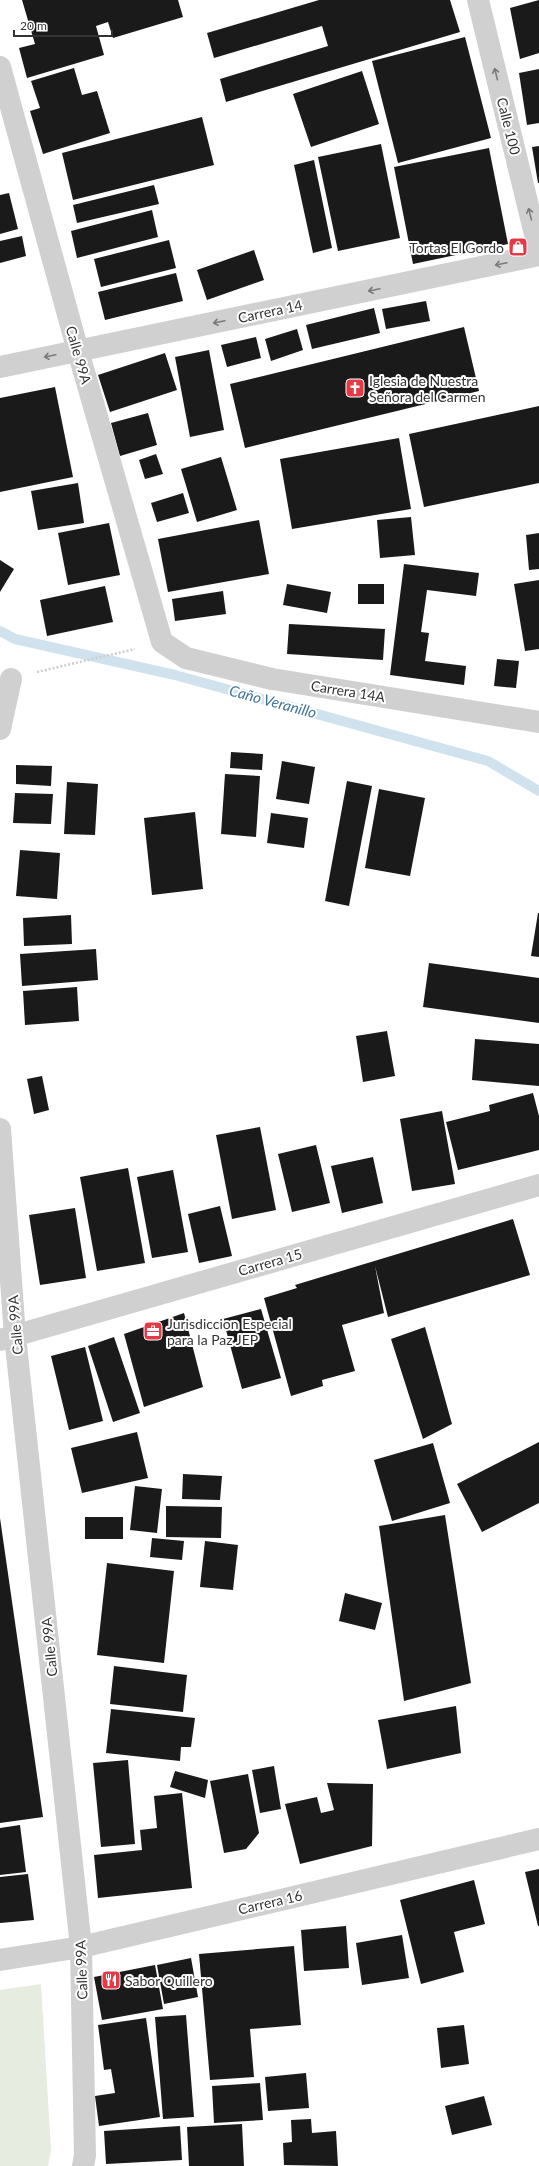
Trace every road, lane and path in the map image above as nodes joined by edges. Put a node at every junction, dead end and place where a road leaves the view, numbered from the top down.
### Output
1 (478, 0) edge
2 (0, 66) edge
3 (539, 251) edge
4 (539, 255) edge
5 (78, 351) junction
6 (0, 367) edge
7 (162, 642) joint
8 (134, 649) dead end
9 (61, 666) dead end
10 (11, 679) dead end
11 (539, 722) edge
12 (0, 729) edge
13 (0, 1129) edge
14 (539, 1185) edge
15 (8, 1338) edge
16 (539, 1839) edge
17 (81, 1947) junction
18 (0, 1960) edge
19 (83, 2166) edge

3 -> 1 street, Calle 100
2 - 5 street, Calle 99A
4 -> 5 street, Carrera 14
5 -> 6 street, Carrera 14
5 - 7 street, Calle 99A
7 - 11 street, Carrera 14A
8 - 9 path
10 - 12 street
13 - 15 street, Calle 99A
14 - 15 street, Carrera 15
15 - 17 street, Calle 99A
16 - 17 street, Carrera 16
17 - 18 street, Carrera 16
17 - 19 street, Calle 99A

